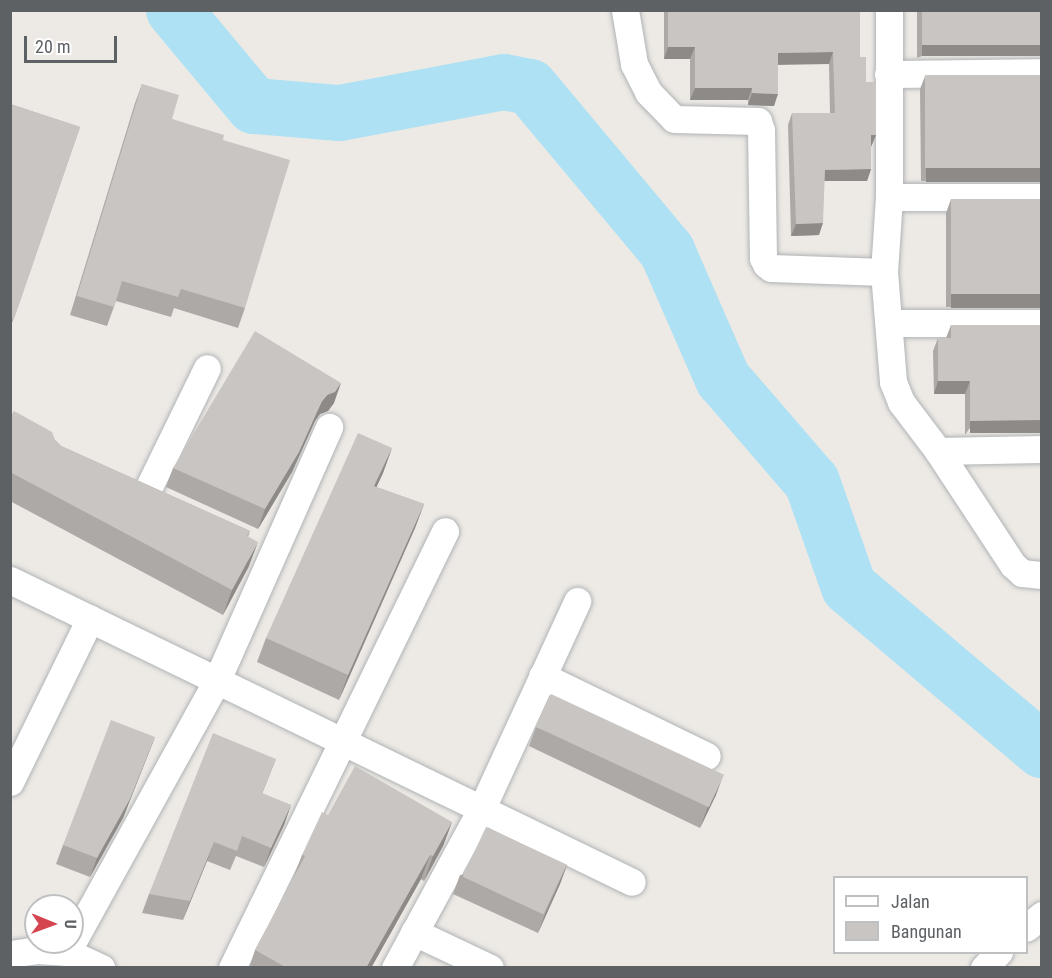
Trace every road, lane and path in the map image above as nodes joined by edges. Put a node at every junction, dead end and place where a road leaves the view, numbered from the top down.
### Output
1 (625, 10) edge
2 (889, 10) edge
3 (1041, 72) edge
4 (888, 74) junction
5 (889, 197) junction
6 (1041, 197) edge
7 (885, 272) junction
8 (890, 322) junction
9 (1041, 323) edge
10 (207, 368) dead end
11 (329, 427) dead end
12 (1041, 449) edge
13 (938, 451) junction
14 (145, 495) edge
15 (445, 531) dead end
16 (1041, 576) edge
17 (10, 580) edge
18 (576, 601) dead end
19 (90, 619) junction
20 (542, 676) junction
21 (216, 680) junction
22 (342, 741) junction
23 (19, 745) edge
24 (707, 756) dead end
25 (10, 782) edge
26 (482, 808) junction
27 (632, 882) dead end
28 (1041, 915) edge
29 (84, 921) edge
30 (1028, 926) edge
31 (414, 932) junction
32 (71, 954) edge
33 (997, 954) edge
34 (102, 968) edge
35 (232, 968) edge
36 (395, 968) edge
37 (490, 968) edge
38 (984, 968) edge

1 - 7 street
2 - 4 street
3 - 4 street
4 - 5 street
5 - 6 street
5 - 7 street
7 - 8 street
8 - 9 street
8 - 13 street
10 - 14 street
11 - 21 street
12 - 13 street
13 - 16 street
15 - 22 street
17 - 19 street
18 - 20 street
19 - 21 street
19 - 23 street
20 - 24 street
20 - 26 street
21 - 22 street
21 - 29 street
22 - 26 street
22 - 35 street
23 - 25 street
26 - 27 street
26 - 31 street
28 - 30 street
31 - 36 street
31 - 37 street
32 - 34 street
33 - 38 street

